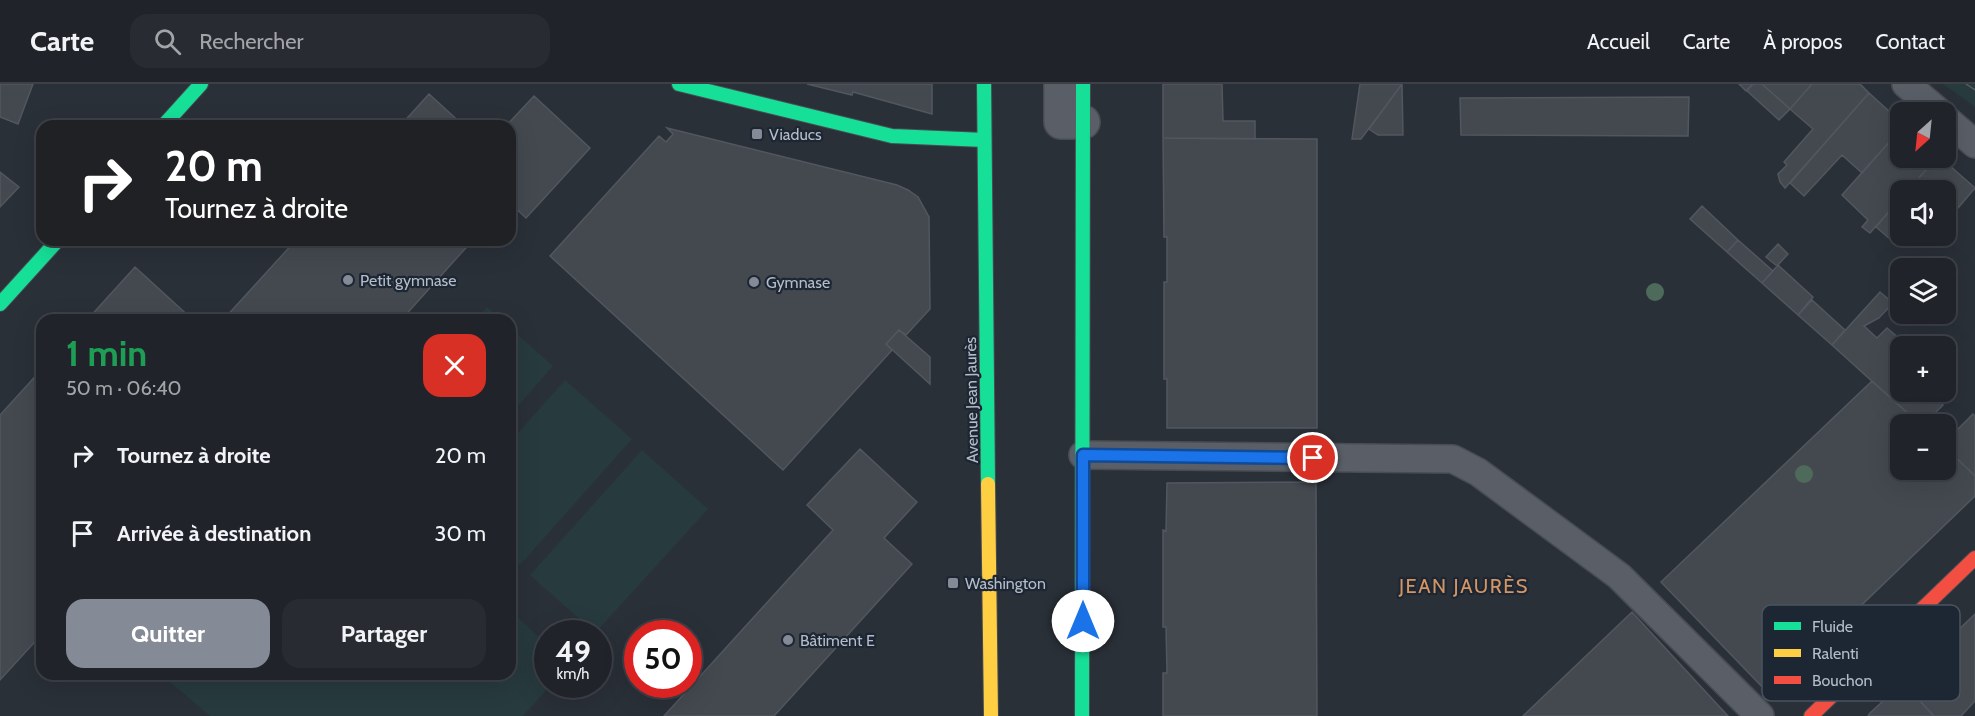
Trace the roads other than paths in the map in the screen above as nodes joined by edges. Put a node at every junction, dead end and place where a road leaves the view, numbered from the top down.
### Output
1 (201, 84) edge
2 (679, 84) edge
3 (984, 84) edge
4 (1061, 84) edge
5 (1083, 84) edge
6 (1906, 84) edge
7 (1927, 102) edge
8 (168, 120) edge
9 (1083, 122) junction
10 (1956, 127) edge
11 (984, 140) junction
12 (1975, 144) edge
13 (53, 246) edge
14 (0, 304) edge
15 (1083, 455) junction
16 (1975, 558) edge
17 (1926, 605) edge
18 (1827, 701) edge
19 (991, 716) edge
20 (1083, 716) edge
21 (1760, 716) edge
22 (1811, 716) edge

1 - 8 main road
2 - 11 main road
3 - 11 main road, Avenue Jean Jaurès
4 - 9 street
5 - 9 main road
6 - 7 lane
9 - 15 main road
10 - 12 lane
11 - 19 main road, Avenue Jean Jaurès
13 - 14 main road
15 - 20 main road
15 - 21 lane
16 - 17 main road
18 - 22 main road

